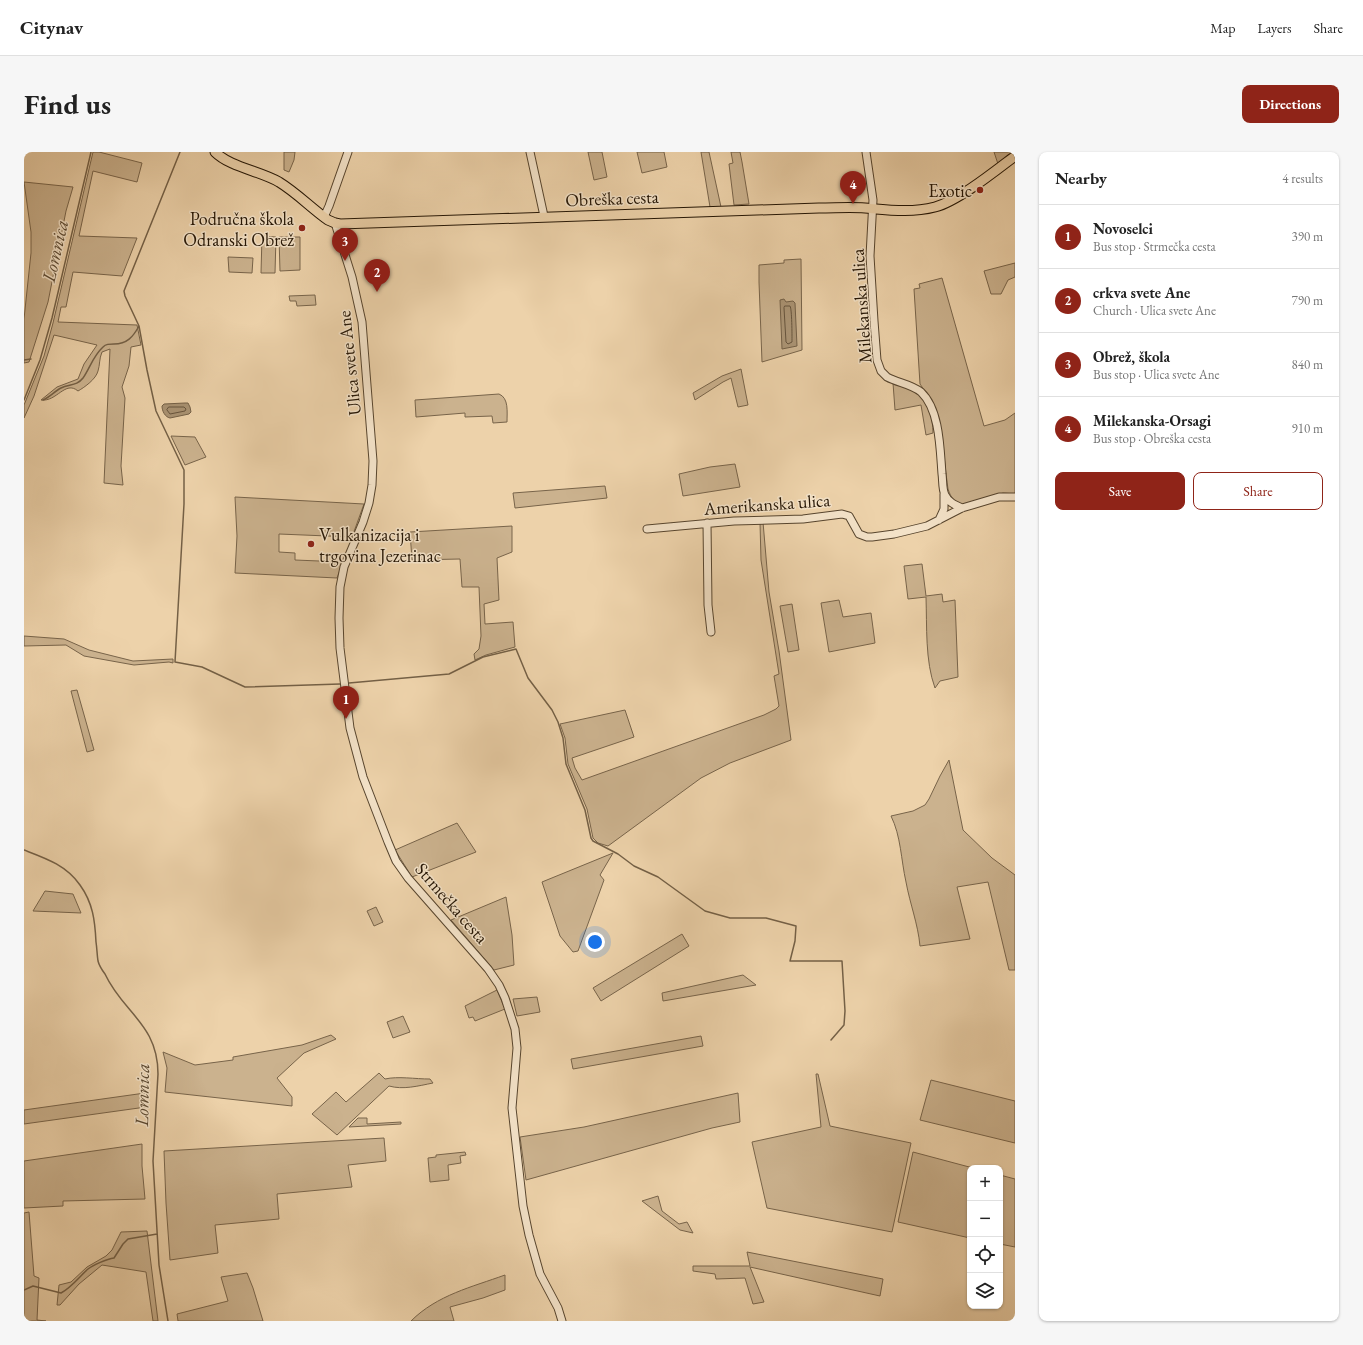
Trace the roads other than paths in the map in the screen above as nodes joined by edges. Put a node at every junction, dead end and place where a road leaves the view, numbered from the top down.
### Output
1 (215, 152) edge
2 (348, 152) edge
3 (530, 152) edge
4 (866, 152) edge
5 (1015, 156) edge
6 (873, 209) junction
7 (544, 216) junction
8 (324, 217) junction
9 (335, 223) junction
10 (944, 492) junction
11 (1015, 497) edge
12 (369, 503) joint
13 (962, 508) junction
14 (939, 520) junction
15 (707, 523) junction
16 (647, 529) dead end
17 (711, 632) dead end
18 (562, 1321) edge

1 - 8 main road, Obreška cesta
2 - 8 street
3 - 7 street
4 - 6 street, Milekanska ulica
5 - 6 main road, Obreška cesta
6 - 7 main road, Obreška cesta
6 - 10 street, Milekanska ulica
7 - 9 main road, Obreška cesta
8 - 9 main road, Obreška cesta
9 - 12 street, Ulica svete Ane
10 - 13 street
10 - 14 street, Milekanska ulica
11 - 13 street, Amerikanska ulica
12 - 18 street, Strmečka cesta
13 - 14 street, Amerikanska ulica
14 - 15 street, Amerikanska ulica
15 - 16 street, Amerikanska ulica
15 - 17 street

